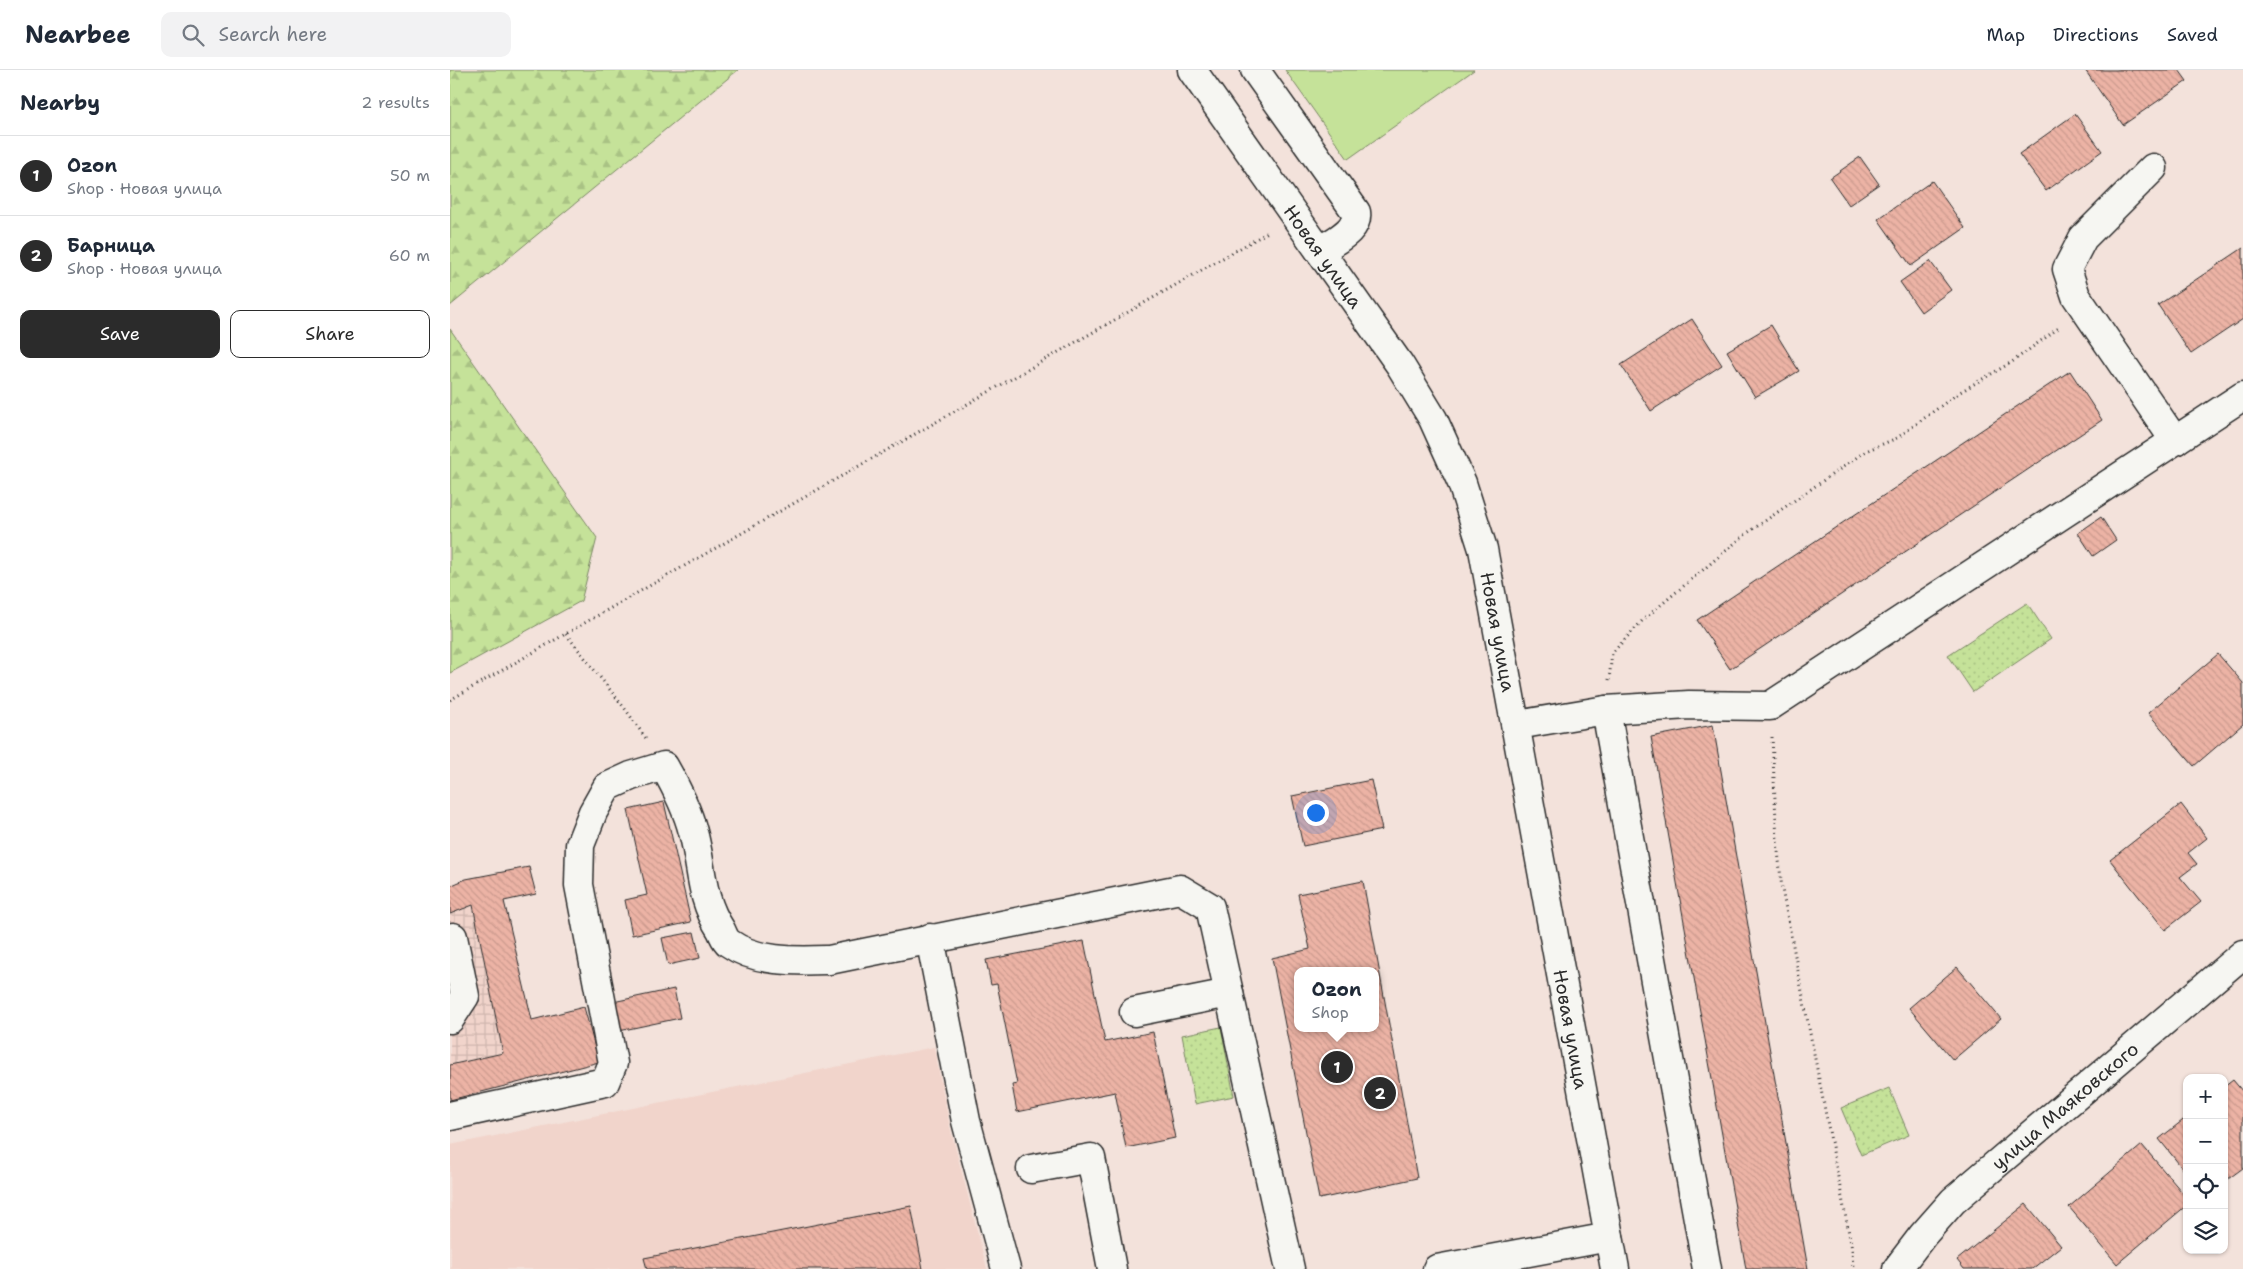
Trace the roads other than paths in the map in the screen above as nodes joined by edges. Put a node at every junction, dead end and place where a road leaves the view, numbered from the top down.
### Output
1 (1192, 70) edge
2 (1255, 70) edge
3 (2153, 168) dead end
4 (1320, 251) junction
5 (2243, 396) edge
6 (2176, 441) junction
7 (1606, 710) junction
8 (1516, 725) junction
9 (453, 937) dead end
10 (930, 938) junction
11 (2243, 954) edge
12 (1229, 993) junction
13 (1134, 1012) dead end
14 (450, 1019) edge
15 (450, 1116) edge
16 (1031, 1169) dead end
17 (1610, 1237) junction
18 (1006, 1269) edge
19 (1112, 1269) edge
20 (1290, 1269) edge
21 (1437, 1269) edge
22 (1615, 1269) edge
23 (1707, 1269) edge
24 (1897, 1269) edge

1 - 4 street, Новая улица
2 - 4 street
3 - 6 street
4 - 8 street, Новая улица
5 - 6 street
6 - 7 street
7 - 8 street
7 - 23 street
8 - 17 street, Новая улица
9 - 14 street
10 - 12 street
10 - 15 street
10 - 18 street
11 - 24 street, улица Маяковского
12 - 13 street
12 - 20 street
16 - 19 street
17 - 21 street
17 - 22 street, Новая улица

